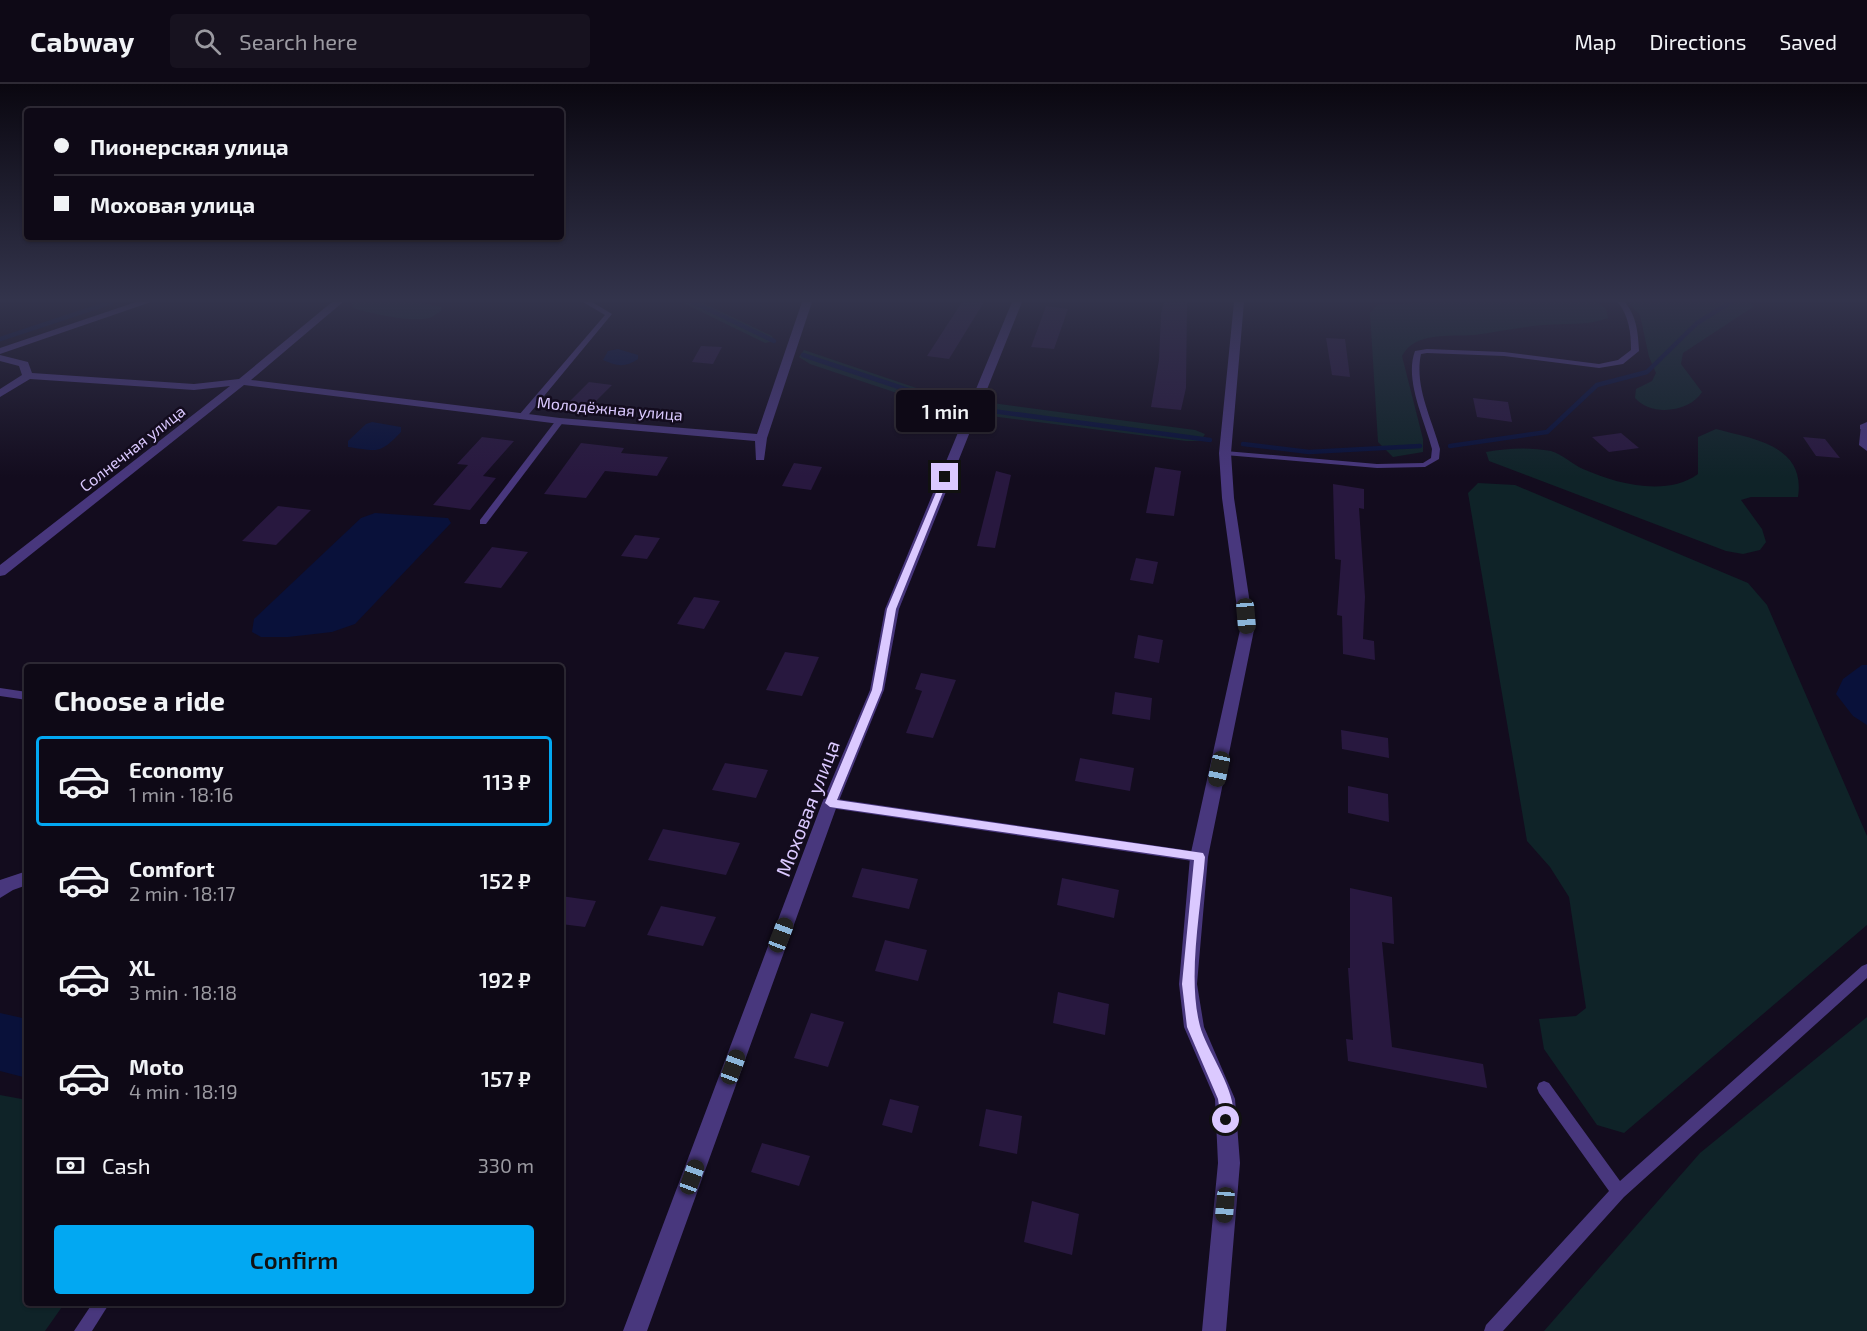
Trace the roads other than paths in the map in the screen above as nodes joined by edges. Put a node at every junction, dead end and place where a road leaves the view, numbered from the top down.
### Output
1 (9, 360) edge
2 (268, 360) edge
3 (570, 360) edge
4 (787, 360) edge
5 (993, 360) edge
6 (1234, 360) edge
7 (1416, 360) edge
8 (1553, 360) edge
9 (1622, 360) edge
10 (28, 376) junction
11 (242, 382) junction
12 (0, 394) edge
13 (522, 417) junction
14 (560, 421) junction
15 (1865, 426) edge
16 (761, 438) junction
17 (1867, 449) edge
18 (1225, 453) junction
19 (760, 458) dead end
20 (483, 522) dead end
21 (0, 572) edge
22 (0, 692) edge
23 (24, 696) edge
24 (830, 803) junction
25 (1200, 857) junction
26 (24, 879) edge
27 (2, 885) edge
28 (1867, 970) edge
29 (1544, 1088) dead end
30 (1619, 1192) junction
31 (100, 1306) edge
32 (82, 1331) edge
33 (635, 1331) edge
34 (1214, 1331) edge
35 (1492, 1331) edge

1 - 10 street
2 - 11 street, Солнечная улица
3 - 13 lane
4 - 16 street
5 - 24 street, Моховая улица
6 - 18 street
7 - 18 lane
8 - 9 lane
10 - 11 street, Молодёжная улица
10 - 12 street
11 - 13 street, Молодёжная улица
11 - 21 street, Солнечная улица
13 - 14 street, Молодёжная улица
14 - 16 street, Молодёжная улица
14 - 20 lane
15 - 17 lane
16 - 19 street
18 - 25 street
22 - 23 lane
24 - 25 lane
24 - 33 street, Моховая улица
25 - 34 street
26 - 27 street
28 - 30 lane
29 - 30 lane
30 - 35 lane
31 - 32 lane

